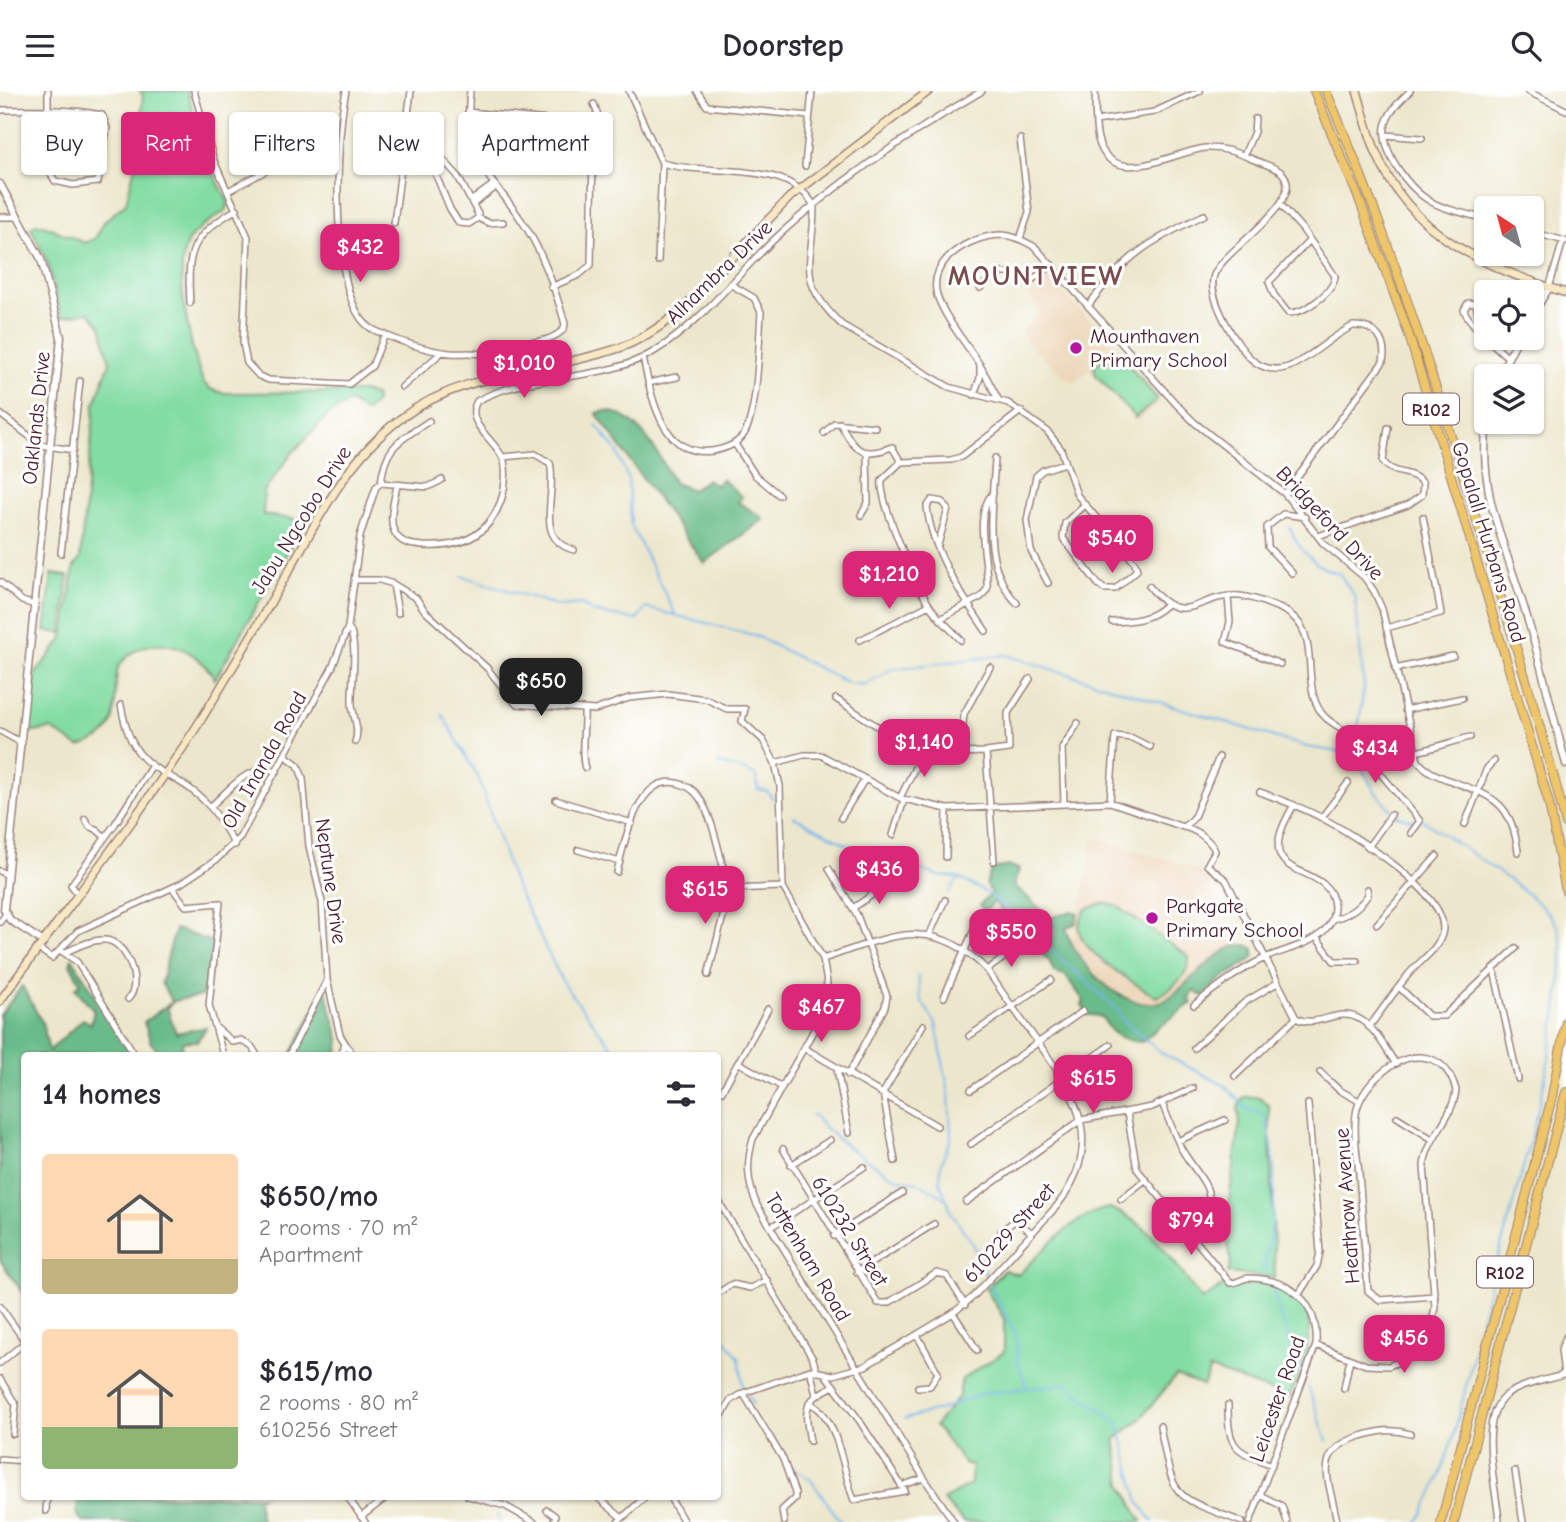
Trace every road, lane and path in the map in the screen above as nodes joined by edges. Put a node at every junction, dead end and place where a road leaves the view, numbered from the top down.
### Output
1 (48, 91) edge
2 (194, 91) edge
3 (346, 91) edge
4 (411, 91) edge
5 (470, 91) edge
6 (629, 91) edge
7 (697, 91) edge
8 (812, 91) edge
9 (929, 91) edge
10 (982, 91) edge
11 (1095, 91) edge
12 (1200, 91) edge
13 (1314, 91) edge
14 (1326, 91) edge
15 (1357, 91) edge
16 (1410, 91) edge
17 (1527, 91) edge
18 (594, 104) dead end
19 (0, 110) edge
20 (30, 110) junction
21 (48, 110) junction
22 (1566, 110) edge
23 (468, 112) edge
24 (597, 112) edge
25 (809, 116) junction
26 (1255, 119) dead end
27 (1096, 121) junction
28 (1385, 135) junction
29 (1422, 138) dead end
30 (1020, 139) dead end
31 (1244, 155) junction
32 (662, 163) junction
33 (805, 166) dead end
34 (258, 175) edge
35 (488, 175) edge
36 (593, 175) edge
37 (0, 185) edge
38 (495, 185) junction
39 (801, 189) junction
40 (228, 191) junction
41 (472, 202) junction
42 (1281, 205) junction
43 (814, 207) junction
44 (237, 209) junction
45 (1204, 215) dead end
46 (1474, 215) edge
47 (0, 217) edge
48 (19, 217) junction
49 (478, 218) junction
50 (503, 222) dead end
51 (394, 223) dead end
52 (1544, 235) edge
53 (1020, 239) junction
54 (1309, 241) junction
55 (1565, 241) edge
56 (658, 261) dead end
57 (1052, 265) junction
58 (730, 284) junction
59 (551, 287) junction
60 (979, 288) dead end
61 (1549, 288) junction
62 (1566, 293) edge
63 (1544, 296) edge
64 (190, 303) dead end
65 (1088, 306) junction
66 (385, 334) junction
67 (1484, 336) edge
68 (1499, 350) edge
69 (1510, 350) edge
70 (442, 352) junction
71 (1506, 356) junction
72 (492, 357) junction
73 (643, 358) junction
74 (1503, 364) edge
75 (980, 365) junction
76 (500, 373) junction
77 (677, 377) dead end
78 (80, 381) dead end
79 (648, 383) junction
80 (402, 387) dead end
81 (975, 395) junction
82 (999, 399) junction
83 (1008, 403) junction
84 (1021, 411) junction
85 (0, 414) edge
86 (1029, 417) junction
87 (429, 421) dead end
88 (1009, 421) junction
89 (840, 423) junction
90 (875, 427) dead end
91 (1388, 429) dead end
92 (824, 433) dead end
93 (1487, 434) edge
94 (734, 444) junction
95 (51, 447) junction
96 (73, 450) junction
97 (867, 454) junction
98 (503, 457) junction
99 (995, 458) dead end
100 (901, 462) junction
101 (1065, 464) junction
102 (442, 480) dead end
103 (381, 483) junction
104 (397, 486) junction
105 (993, 493) junction
106 (1285, 493) junction
107 (779, 495) dead end
108 (1084, 505) junction
109 (861, 515) dead end
110 (1305, 517) junction
111 (1423, 517) dead end
112 (1318, 536) junction
113 (938, 545) junction
114 (574, 550) dead end
115 (61, 553) dead end
116 (1292, 573) dead end
117 (355, 580) junction
118 (0, 582) edge
119 (1048, 583) dead end
120 (393, 584) junction
121 (1149, 586) dead end
122 (1228, 597) junction
123 (1017, 603) dead end
124 (969, 604) junction
125 (35, 605) junction
126 (929, 605) junction
127 (1166, 605) junction
128 (398, 613) dead end
129 (940, 618) junction
130 (1112, 622) dead end
131 (348, 627) junction
132 (1386, 628) junction
133 (986, 631) dead end
134 (860, 640) dead end
135 (961, 640) dead end
136 (1453, 656) dead end
137 (1280, 664) dead end
138 (990, 667) dead end
139 (1395, 669) junction
140 (1030, 679) dead end
141 (1462, 698) dead end
142 (836, 699) dead end
143 (121, 705) dead end
144 (1405, 709) junction
145 (584, 711) junction
146 (1078, 723) dead end
147 (0, 731) edge
148 (1470, 737) dead end
149 (355, 742) dead end
150 (1367, 742) junction
151 (22, 743) junction
152 (1150, 747) dead end
153 (924, 749) junction
154 (1415, 751) junction
155 (986, 752) junction
156 (960, 753) junction
157 (286, 756) junction
158 (1219, 757) dead end
159 (1494, 761) dead end
160 (775, 763) junction
161 (1566, 764) edge
162 (150, 767) junction
163 (585, 768) dead end
164 (277, 771) junction
165 (165, 775) junction
166 (865, 779) junction
167 (1348, 783) dead end
168 (1260, 792) dead end
169 (1476, 792) junction
170 (902, 799) junction
171 (556, 800) dead end
172 (1110, 802) junction
173 (1065, 803) junction
174 (1294, 805) junction
175 (210, 807) junction
176 (990, 808) junction
177 (947, 809) junction
178 (1391, 815) dead end
179 (1322, 817) junction
180 (841, 818) dead end
181 (85, 819) dead end
182 (632, 823) junction
183 (1465, 824) dead end
184 (1566, 824) edge
185 (1183, 827) junction
186 (1411, 833) dead end
187 (893, 835) dead end
188 (105, 837) junction
189 (234, 845) junction
190 (1368, 847) junction
191 (578, 850) dead end
192 (1518, 852) dead end
193 (1437, 856) dead end
194 (946, 857) dead end
195 (994, 861) dead end
196 (620, 862) junction
197 (830, 869) dead end
198 (0, 871) edge
199 (617, 872) dead end
200 (7, 876) junction
201 (891, 882) dead end
202 (1415, 883) junction
203 (783, 887) junction
204 (173, 888) junction
205 (730, 889) junction
206 (1367, 889) dead end
207 (1566, 892) edge
208 (78, 894) junction
209 (945, 900) dead end
210 (853, 908) junction
211 (981, 914) dead end
212 (5, 915) junction
213 (1332, 919) junction
214 (0, 922) edge
215 (1377, 924) dead end
216 (929, 936) junction
217 (1316, 937) junction
218 (869, 944) junction
219 (40, 945) junction
220 (1020, 946) dead end
221 (1516, 948) dead end
222 (963, 950) junction
223 (63, 951) junction
224 (1264, 958) junction
225 (823, 959) junction
226 (1357, 961) dead end
227 (987, 970) junction
228 (1494, 970) junction
229 (708, 975) dead end
230 (327, 980) junction
231 (1051, 980) dead end
232 (1277, 983) junction
233 (1399, 987) junction
234 (944, 997) dead end
235 (128, 999) dead end
236 (0, 1001) edge
237 (1194, 1005) dead end
238 (1013, 1007) junction
239 (768, 1009) dead end
240 (1083, 1011) dead end
241 (1296, 1018) junction
242 (1566, 1021) edge
243 (923, 1025) dead end
244 (215, 1027) junction
245 (1369, 1027) junction
246 (969, 1036) dead end
247 (1038, 1042) junction
248 (345, 1043) junction
249 (1110, 1045) dead end
250 (804, 1048) junction
251 (1194, 1048) dead end
252 (133, 1052) edge
253 (223, 1052) edge
254 (255, 1052) edge
255 (291, 1052) edge
256 (342, 1052) edge
257 (351, 1052) edge
258 (739, 1063) junction
259 (1396, 1064) junction
260 (836, 1069) junction
261 (1320, 1072) dead end
262 (848, 1076) junction
263 (1236, 1076) dead end
264 (1064, 1078) junction
265 (1518, 1079) dead end
266 (782, 1087) junction
267 (1193, 1088) dead end
268 (971, 1090) dead end
269 (722, 1091) dead end
270 (883, 1093) junction
271 (1566, 1093) edge
272 (1359, 1101) junction
273 (1162, 1103) junction
274 (1308, 1104) dead end
275 (1128, 1113) junction
276 (1397, 1117) dead end
277 (1081, 1120) junction
278 (1225, 1120) dead end
279 (937, 1126) dead end
280 (849, 1133) dead end
281 (1432, 1139) junction
282 (830, 1140) dead end
283 (1178, 1141) junction
284 (971, 1144) dead end
285 (782, 1149) dead end
286 (895, 1161) dead end
287 (791, 1165) junction
288 (864, 1167) dead end
289 (1144, 1180) junction
290 (902, 1193) dead end
291 (1121, 1199) dead end
292 (813, 1201) junction
293 (966, 1202) dead end
294 (721, 1206) edge
295 (934, 1224) dead end
296 (1183, 1225) junction
297 (771, 1227) junction
298 (1001, 1231) dead end
299 (1032, 1233) junction
300 (835, 1236) junction
301 (857, 1272) junction
302 (767, 1280) junction
303 (721, 1291) edge
304 (1299, 1294) junction
305 (1435, 1296) junction
306 (965, 1305) junction
307 (0, 1306) edge
308 (953, 1313) junction
309 (917, 1335) junction
310 (1566, 1337) edge
311 (21, 1338) edge
312 (21, 1345) edge
313 (1316, 1345) junction
314 (977, 1350) dead end
315 (1350, 1359) junction
316 (0, 1363) edge
317 (856, 1369) junction
318 (813, 1370) junction
319 (824, 1373) junction
320 (1565, 1374) edge
321 (0, 1379) edge
322 (834, 1386) junction
323 (918, 1387) dead end
324 (1344, 1388) dead end
325 (743, 1393) junction
326 (816, 1394) junction
327 (809, 1402) junction
328 (1228, 1405) dead end
329 (721, 1417) edge
330 (1160, 1426) dead end
331 (13, 1434) dead end
332 (1410, 1434) dead end
333 (810, 1441) dead end
334 (0, 1459) edge
335 (21, 1461) edge
336 (1272, 1465) junction
337 (1515, 1471) dead end
338 (924, 1478) junction
339 (901, 1486) junction
340 (1260, 1495) junction
341 (47, 1500) edge
342 (350, 1500) edge
343 (384, 1500) edge
344 (483, 1500) edge
345 (600, 1500) edge
346 (642, 1500) edge
347 (671, 1500) edge
348 (547, 1510) dead end
349 (46, 1511) dead end
350 (363, 1519) edge
351 (620, 1520) edge
352 (534, 1522) edge
353 (554, 1522) edge
354 (684, 1522) edge
355 (784, 1522) edge
356 (954, 1522) edge
357 (1242, 1522) edge
358 (1250, 1522) edge
359 (1287, 1522) edge
360 (1337, 1522) edge
361 (1441, 1522) edge
362 (1457, 1522) edge
363 (1499, 1522) edge
364 (1523, 1522) edge

1 - 21 street
2 - 40 street
3 - 66 street
4 - 51 street
5 - 23 street
6 - 32 street
7 - 25 street
8 - 25 street
9 - 39 main road, Jabu Ngcobo Drive
10 - 43 street, Alhambra Drive
11 - 27 street
12 - 27 street
13 - 207 main road, Gopalall Hurbans Road / R102
14 - 184 main road, Gopalall Hurbans Road / R102
15 - 61 main road
16 - 28 street
17 - 22 street
18 - 24 street
19 - 20 street
20 - 21 street
20 - 21 street
25 - 33 street
26 - 31 street
27 - 31 street
28 - 29 street
28 - 46 street
30 - 53 street
31 - 42 street
32 - 39 street
32 - 56 street
34 - 40 street
35 - 38 street
36 - 59 street
37 - 48 street, Oaklands Drive
38 - 41 street
38 - 59 street
39 - 43 street
39 - 76 main road, Jabu Ngcobo Drive
40 - 44 street
41 - 49 street
41 - 49 street
42 - 54 street
42 - 106 street
43 - 58 street, Alhambra Drive
43 - 81 street
44 - 64 street
44 - 66 street
45 - 65 street
47 - 48 street
48 - 95 street, Oaklands Drive
49 - 50 street
52 - 55 street
53 - 57 street, Bridgeford Drive
53 - 75 street
54 - 54 street
55 - 61 street
57 - 60 street
57 - 65 street, Bridgeford Drive
58 - 73 street, Alhambra Drive
58 - 94 street
59 - 72 street
61 - 62 main road
61 - 63 street
65 - 106 street, Bridgeford Drive
66 - 70 street
67 - 67 street
68 - 71 street
69 - 71 street
70 - 72 street
70 - 80 street
71 - 74 street
72 - 76 street
73 - 79 street
73 - 98 street, Alhambra Drive
75 - 81 street
75 - 82 street
76 - 165 main road, Jabu Ngcobo Drive
77 - 79 street
78 - 96 street
79 - 94 street
81 - 82 street
82 - 83 street
83 - 84 street
83 - 88 street
84 - 86 street
84 - 88 street
85 - 95 street
86 - 88 street
86 - 101 street
87 - 103 street, Old Inanda Road
88 - 100 street
89 - 90 street
89 - 92 street
89 - 97 street
91 - 112 street
93 - 161 street
94 - 107 street
95 - 96 street
95 - 125 street, Oaklands Drive
96 - 115 street
97 - 100 street
97 - 109 street
98 - 104 street
98 - 114 street
99 - 105 street
100 - 126 street
101 - 108 street
101 - 119 street
102 - 104 street
103 - 104 street
103 - 117 street, Old Inanda Road
105 - 123 street
105 - 124 street
106 - 110 street, Bridgeford Drive
108 - 108 street
110 - 112 street, Bridgeford Drive
110 - 116 street
111 - 132 street
112 - 132 street, Bridgeford Drive
113 - 113 street
113 - 124 street
117 - 120 street
117 - 131 street, Old Inanda Road
118 - 125 street
120 - 128 street
120 - 145 street
121 - 127 street
122 - 127 street
122 - 137 street
122 - 150 street
124 - 129 street
124 - 133 street
125 - 151 street, Oaklands Drive
126 - 129 street
126 - 134 street
127 - 130 street
129 - 135 street
131 - 149 street
131 - 157 street, Old Inanda Road
132 - 139 street, Bridgeford Drive
136 - 139 street
138 - 156 street
139 - 144 street, Bridgeford Drive
140 - 155 street
141 - 144 street
142 - 153 street
143 - 162 street
144 - 154 street, Bridgeford Drive
145 - 160 street, Tottenham Road
145 - 163 street
146 - 173 street
147 - 151 street
148 - 154 street
150 - 154 street
150 - 186 street
151 - 200 street, Oaklands Drive
152 - 172 street
153 - 156 street
153 - 170 street
154 - 169 street, Bridgeford Drive
155 - 156 street
155 - 176 street
157 - 164 street, Old Inanda Road
157 - 230 street, Neptune Drive
158 - 185 street
159 - 169 street
160 - 166 street
160 - 203 street, Tottenham Road
162 - 165 street
162 - 188 street
164 - 175 street
164 - 189 street, Old Inanda Road
165 - 175 street
165 - 208 main road, Jabu Ngcobo Drive
166 - 170 street
166 - 180 street
167 - 179 street
168 - 174 street
169 - 183 street
169 - 192 street, Bridgeford Drive
170 - 177 street
170 - 187 street
171 - 182 street
172 - 173 street
172 - 185 street
173 - 176 street
174 - 179 street
174 - 213 street
175 - 189 street
176 - 177 street
176 - 195 street
177 - 194 street
178 - 190 street
179 - 190 street
181 - 188 street
182 - 196 street
182 - 205 street
185 - 224 street
188 - 208 street
189 - 204 street, Old Inanda Road
190 - 202 street
191 - 196 street
193 - 202 street
196 - 199 street
197 - 210 street
198 - 200 street
200 - 212 street, Oaklands Drive
201 - 210 street
202 - 215 street
202 - 233 street
203 - 205 street
203 - 225 street, Tottenham Road
204 - 223 street, Old Inanda Road
204 - 244 street
205 - 229 street
206 - 213 street
208 - 219 main road, Jabu Ngcobo Drive
209 - 216 street
210 - 218 street
211 - 222 street
212 - 214 street
212 - 219 street
213 - 217 street
216 - 218 street, 610229 Street
216 - 222 street, 610229 Street
217 - 224 street
217 - 226 street
218 - 225 street, 610229 Street
218 - 262 street
219 - 223 street
219 - 236 main road, Jabu Ngcobo Drive
220 - 227 street
221 - 228 street
222 - 227 street, 610229 Street
222 - 234 street
223 - 235 street
223 - 252 street
224 - 232 street
224 - 237 street
225 - 250 street, Tottenham Road
227 - 238 street, 610229 Street
228 - 233 street
228 - 265 street
230 - 248 street, Neptune Drive
230 - 255 street
231 - 238 street
232 - 241 street
232 - 251 street
233 - 245 street
238 - 246 street
238 - 247 street, 610229 Street
239 - 258 street
240 - 247 street
241 - 245 street
241 - 263 street
242 - 361 main road, R102
243 - 270 street
244 - 253 street
244 - 254 street
245 - 259 street
247 - 264 street, 610229 Street
247 - 268 street
248 - 256 street
248 - 257 street, Neptune Drive
249 - 264 street
250 - 260 street
250 - 266 street, Tottenham Road
258 - 266 street
258 - 269 street
259 - 272 street, Heathrow Avenue
259 - 281 street
260 - 262 street
260 - 280 street
261 - 272 street
262 - 270 street
264 - 277 street, 610229 Street
264 - 284 street
266 - 297 street, Tottenham Road
267 - 273 street
270 - 279 street
270 - 286 street
271 - 362 main road, R102
272 - 305 street, Heathrow Avenue
273 - 275 street
273 - 283 street
274 - 304 street
275 - 277 street
275 - 289 street
276 - 281 street
277 - 293 street
277 - 299 street, 610229 Street
278 - 283 street
281 - 305 street
282 - 287 street
283 - 296 street
285 - 287 street, 610232 Street
287 - 292 street, 610232 Street
288 - 292 street
289 - 291 street
289 - 296 street
290 - 300 street
292 - 297 street
292 - 300 street, 610232 Street
294 - 302 street
295 - 301 street
296 - 304 street
297 - 317 street, Tottenham Road
298 - 299 street
299 - 306 street, 610229 Street
300 - 301 street, 610232 Street
301 - 306 street, 610232 Street
302 - 303 street
302 - 318 street
304 - 313 street, Leicester Road
305 - 315 street
306 - 308 street, 610229 Street
307 - 311 street
308 - 309 street, 610229 Street
308 - 314 street
309 - 317 street, 610229 Street
309 - 323 street
310 - 320 street
312 - 316 street
313 - 315 street
313 - 336 street, Leicester Road
315 - 324 street
317 - 319 street
317 - 338 street, Tottenham Road
318 - 319 street
318 - 325 street
318 - 326 street
319 - 322 street
320 - 363 street
321 - 331 street
322 - 326 street
322 - 339 street
325 - 329 street
325 - 355 street
326 - 327 street
327 - 333 street
327 - 339 street
328 - 336 street
330 - 357 street
332 - 360 street
334 - 335 street
336 - 340 street, Leicester Road
337 - 364 street
338 - 339 street
338 - 356 street, Tottenham Road
340 - 358 street, Leicester Road
340 - 359 street
341 - 349 street
342 - 350 street
343 - 350 street
344 - 352 street
345 - 351 street
346 - 351 street
347 - 354 street
348 - 353 street

